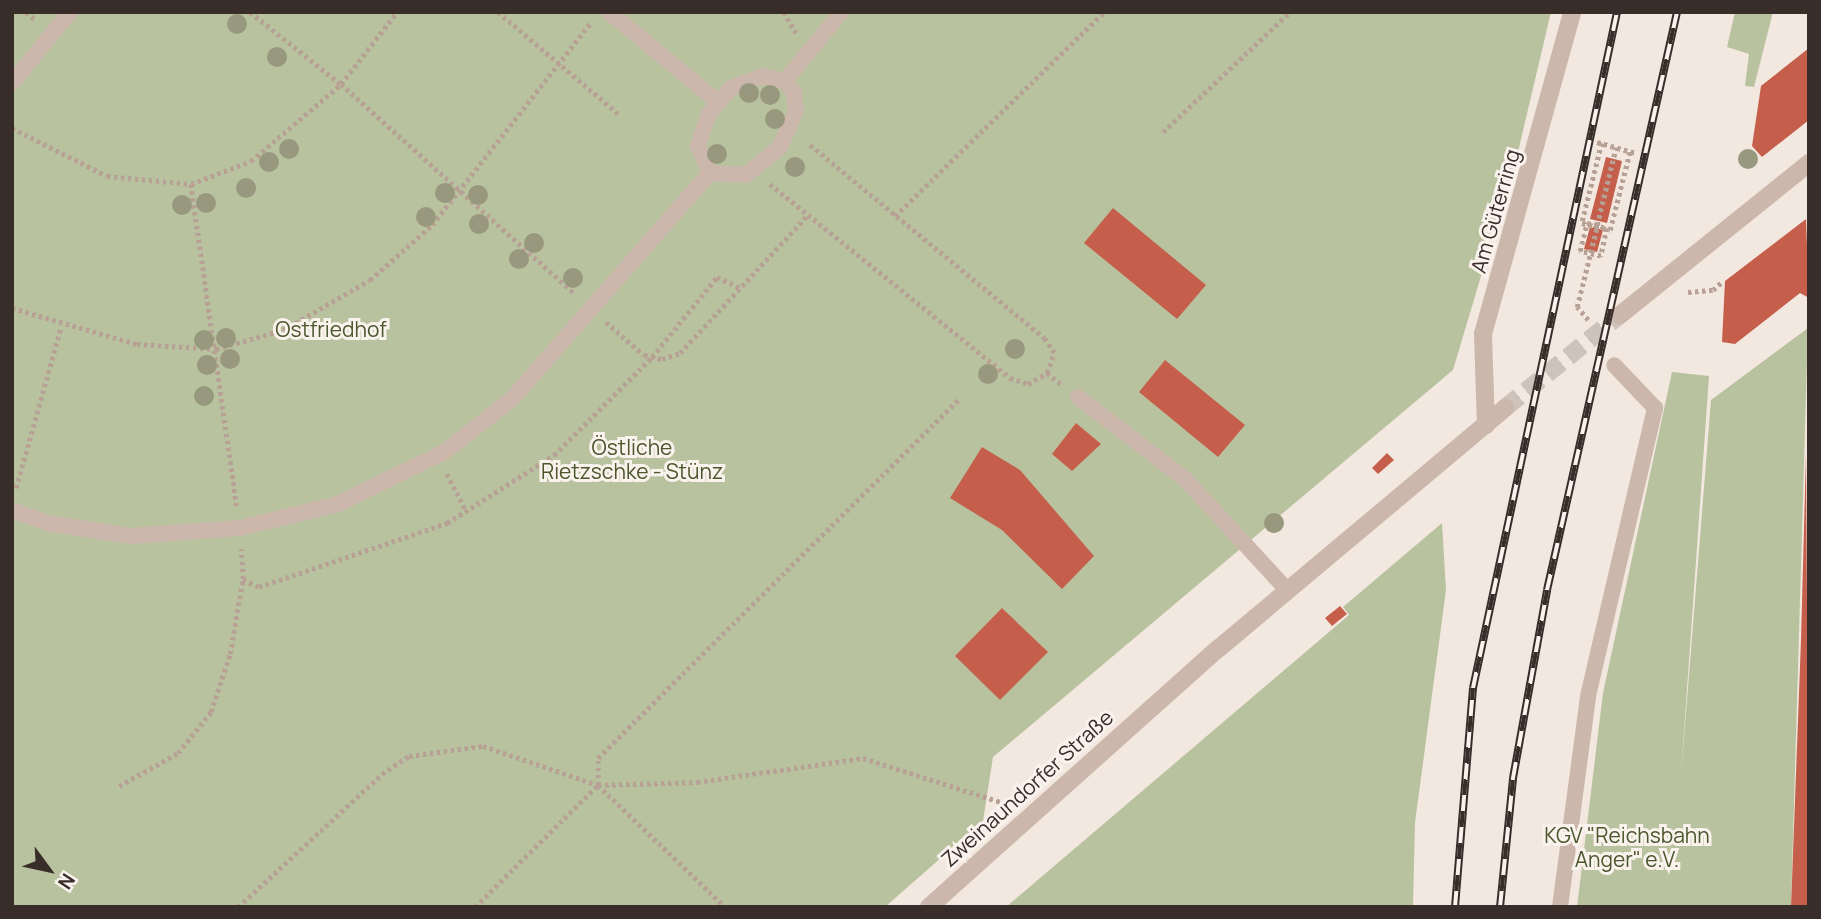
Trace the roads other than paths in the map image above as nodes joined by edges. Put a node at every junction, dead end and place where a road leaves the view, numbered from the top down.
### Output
1 (70, 12) edge
2 (608, 12) edge
3 (841, 12) edge
4 (1572, 12) edge
5 (785, 81) junction
6 (12, 83) edge
7 (717, 101) junction
8 (1809, 163) edge
9 (710, 173) junction
10 (1620, 315) tunnel mouth
11 (1614, 365) dead end
12 (1079, 397) dead end
13 (1505, 408) tunnel mouth
14 (1486, 425) junction
15 (12, 510) edge
16 (1287, 590) junction
17 (929, 907) edge
18 (1560, 907) edge

1 - 6 lane
2 - 7 lane
3 - 5 lane
4 - 14 street, Am Güterring
5 - 7 lane
5 - 9 lane
7 - 9 lane
8 - 10 street
9 - 15 lane
11 - 18 lane
12 - 16 lane
13 - 14 street, Zweinaundorfer Straße
14 - 16 street, Zweinaundorfer Straße
16 - 17 street, Zweinaundorfer Straße

